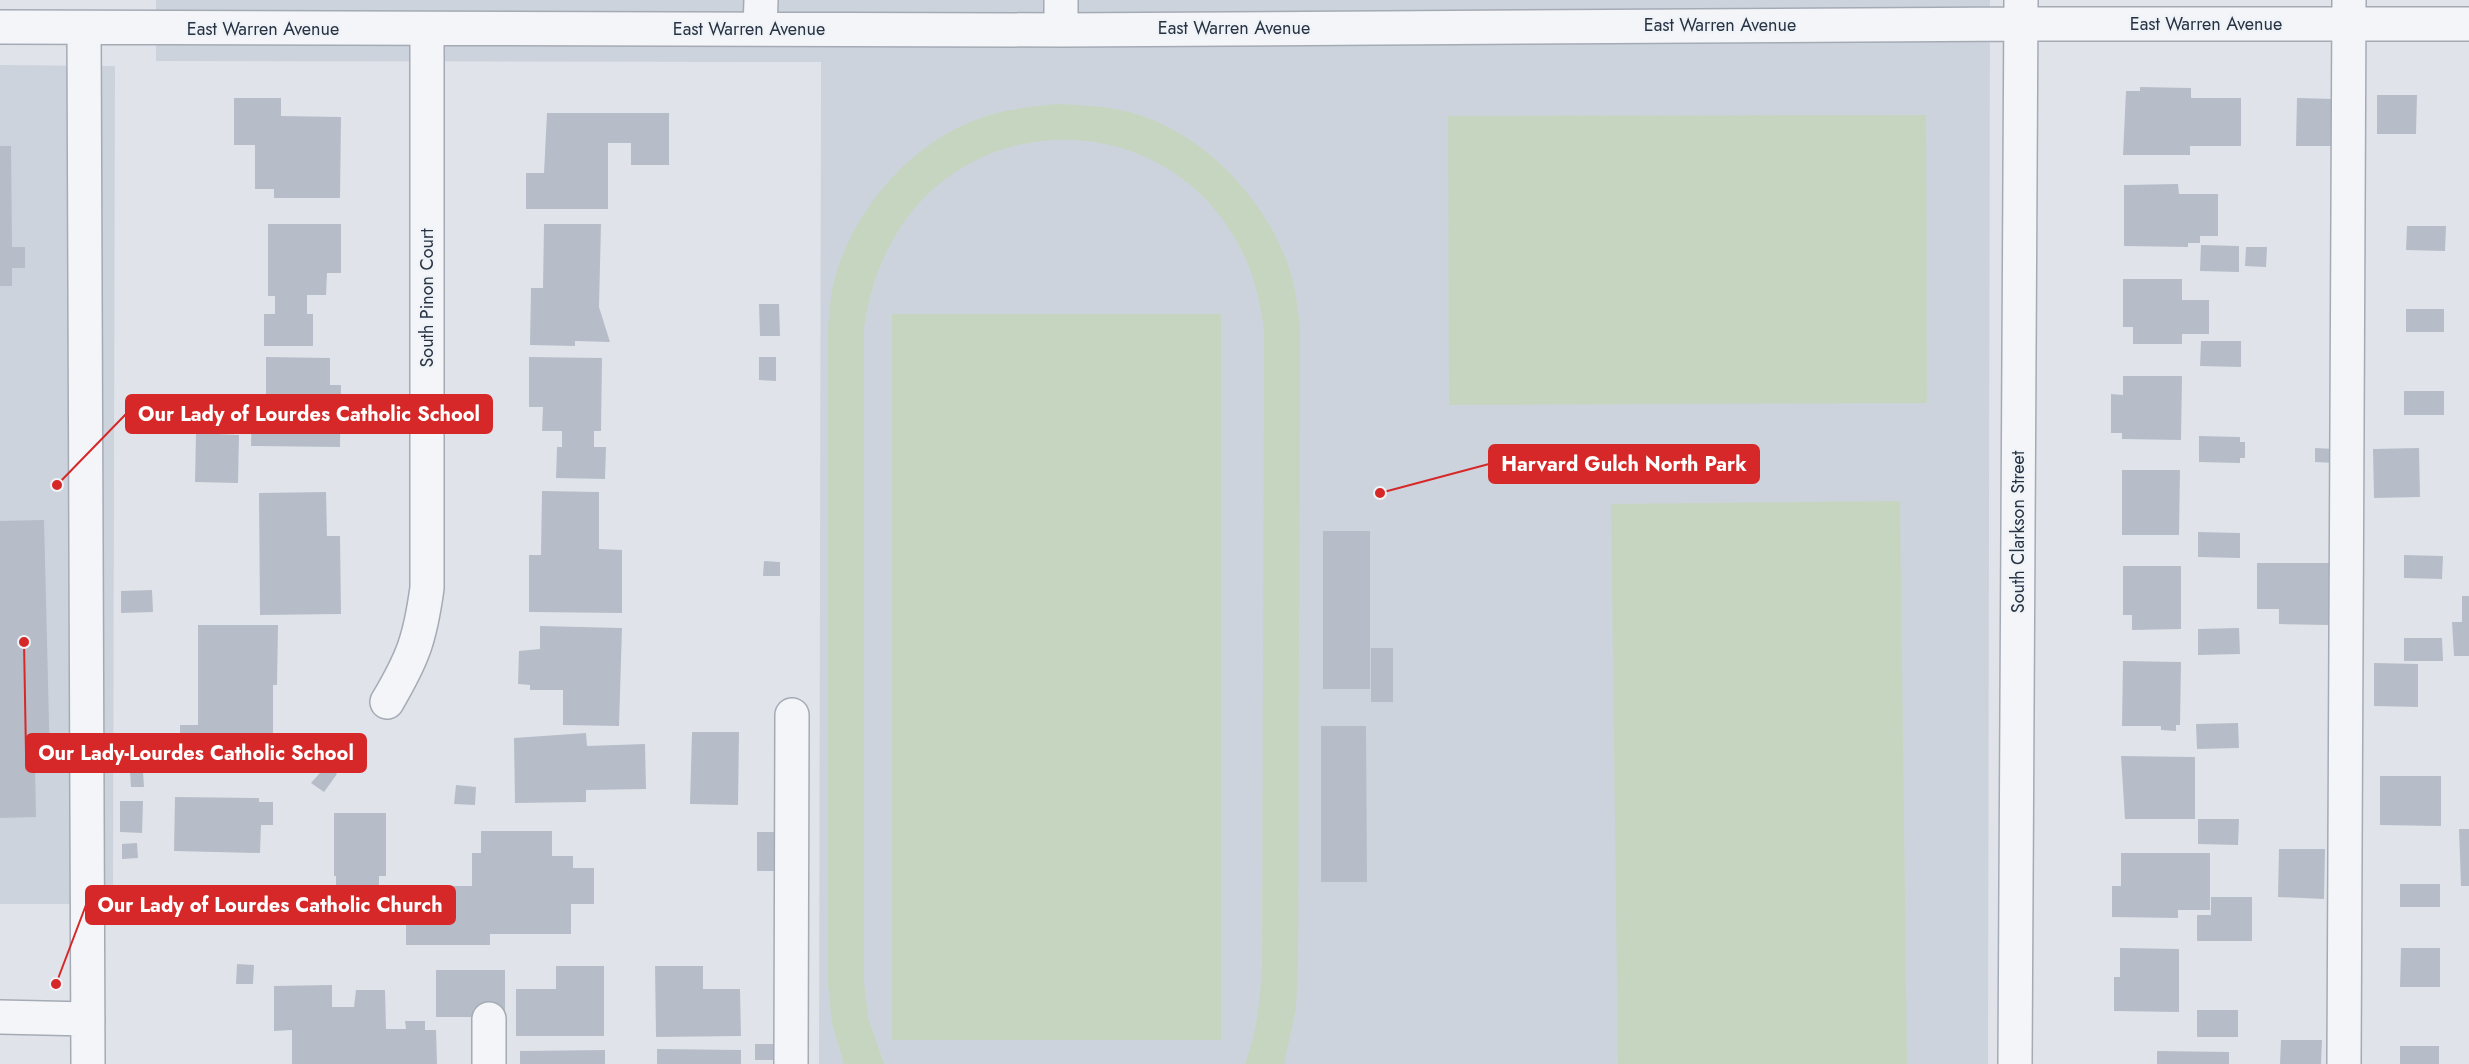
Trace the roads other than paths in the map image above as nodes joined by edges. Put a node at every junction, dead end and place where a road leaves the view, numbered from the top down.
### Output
1 (2021, 12) edge
2 (2349, 12) edge
3 (1704, 13) edge
4 (761, 14) edge
5 (1388, 14) edge
6 (1061, 15) edge
7 (102, 19) edge
8 (2469, 24) edge
9 (0, 27) edge
10 (427, 30) junction
11 (387, 702) dead end
12 (792, 715) dead end
13 (0, 1017) edge
14 (88, 1019) junction
15 (489, 1019) dead end
16 (88, 1064) edge
17 (489, 1064) edge
18 (791, 1064) edge
19 (2015, 1064) edge
20 (2344, 1064) edge

1 - 2 street, East Warren Avenue
1 - 3 street, East Warren Avenue
1 - 19 street, South Clarkson Street
2 - 8 street, East Warren Avenue
2 - 20 street
3 - 5 street, East Warren Avenue
4 - 6 street, East Warren Avenue
4 - 10 street, East Warren Avenue
5 - 6 street, East Warren Avenue
7 - 9 street, East Warren Avenue
7 - 10 street, East Warren Avenue
7 - 14 street
10 - 11 street, South Pinon Court
12 - 18 street
13 - 14 street
14 - 16 street
15 - 17 street

